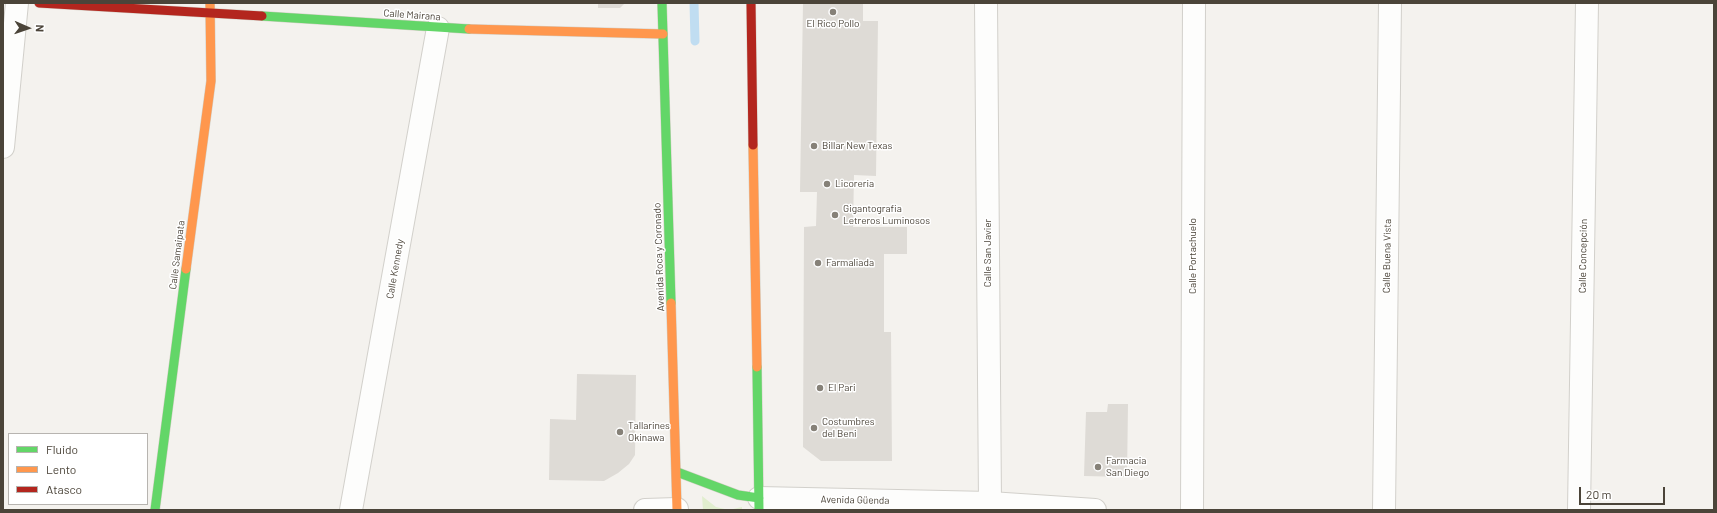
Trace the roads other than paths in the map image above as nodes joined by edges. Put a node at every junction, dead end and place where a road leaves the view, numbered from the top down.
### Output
1 (17, 3) edge
2 (39, 3) edge
3 (662, 3) edge
4 (751, 3) edge
5 (986, 3) edge
6 (1194, 3) edge
7 (1390, 3) edge
8 (1587, 3) edge
9 (210, 7) edge
10 (438, 28) junction
11 (663, 34) junction
12 (3, 147) edge
13 (677, 472) junction
14 (990, 503) junction
15 (759, 504) edge
16 (677, 509) edge
17 (155, 510) edge
18 (351, 510) edge
19 (645, 510) edge
20 (1095, 510) edge
21 (1192, 510) edge
22 (1384, 510) edge
23 (1579, 510) edge

1 - 12 street
2 - 9 street, Calle Mairana
3 - 11 street, Avenida Roca y Coronado
4 - 15 street
5 - 14 street, Calle San Javier
6 - 21 street, Calle Portachuelo
7 - 22 street, Calle Buena Vista
8 - 23 street, Calle Concepción
9 - 10 street, Calle Mairana
9 - 17 street, Calle Samaipata
10 - 11 street, Calle Mairana
10 - 18 street, Calle Kennedy
11 - 13 street, Avenida Roca y Coronado
13 - 15 street
13 - 16 street, Avenida Roca y Coronado
14 - 15 street, Avenida Güenda
14 - 20 street, Avenida Güenda
16 - 19 street

